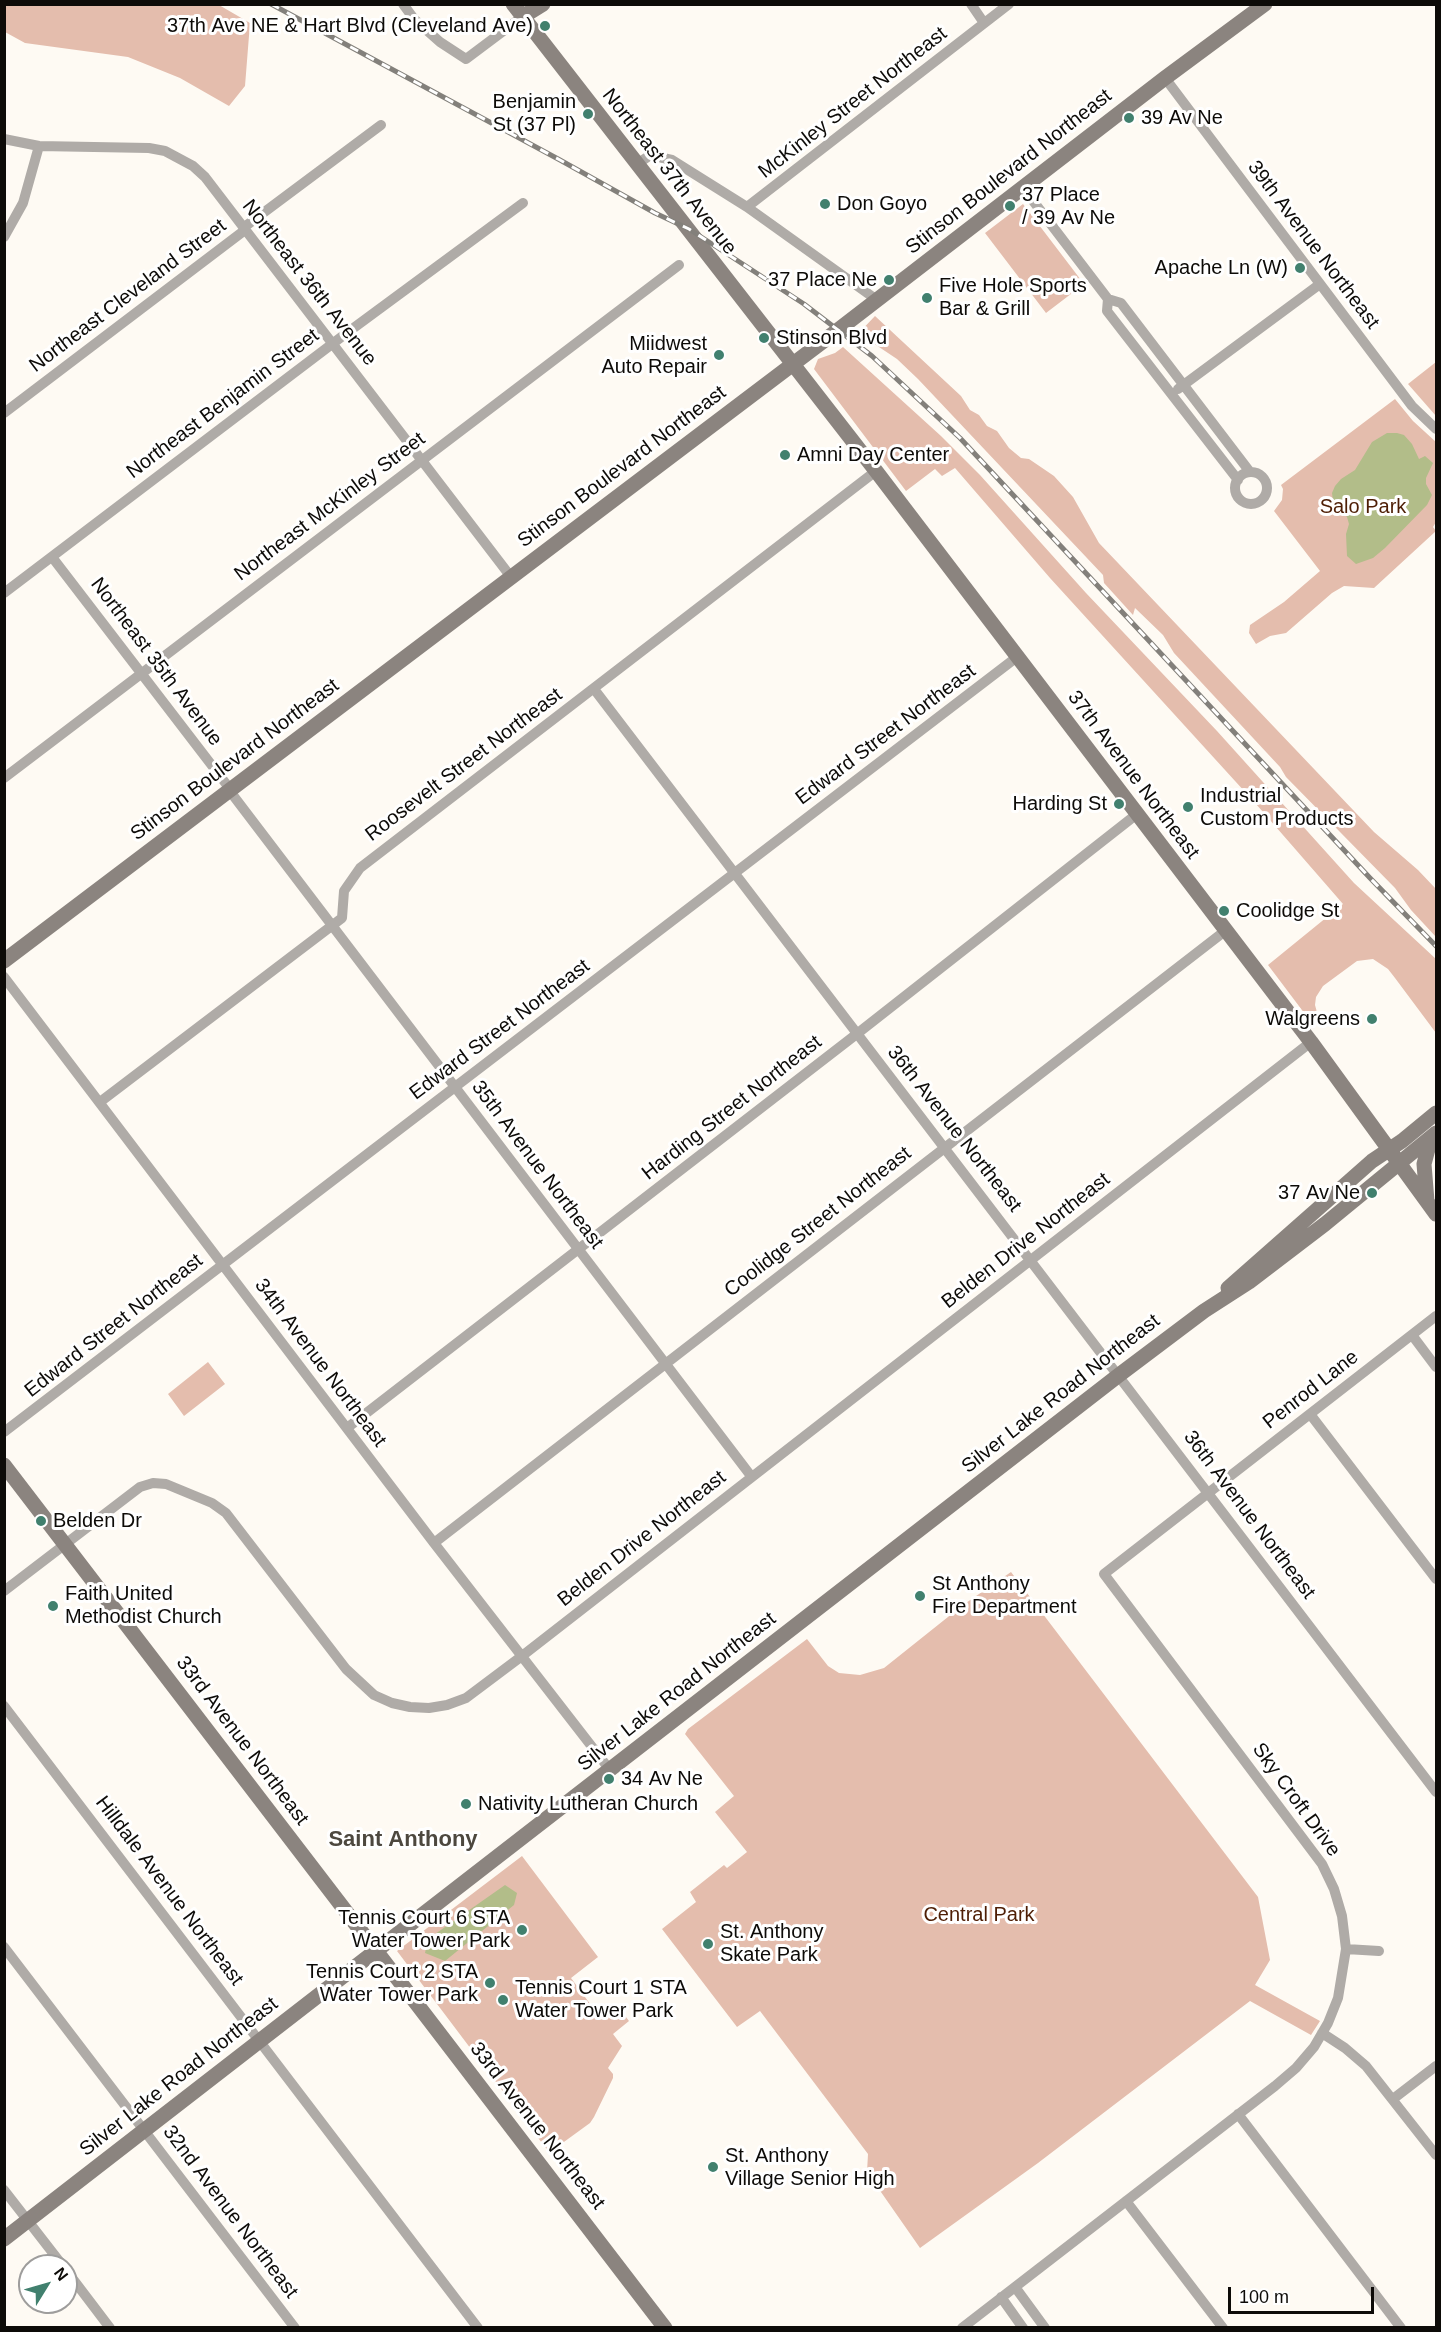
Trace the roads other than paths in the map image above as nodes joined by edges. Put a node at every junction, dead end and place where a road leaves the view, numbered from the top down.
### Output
1 (403, 4) edge
2 (543, 4) edge
3 (971, 4) edge
4 (1009, 4) edge
5 (1265, 4) edge
6 (518, 11) edge
7 (984, 23) junction
8 (1165, 78) junction
9 (381, 125) dead end
10 (4, 139) edge
11 (39, 146) junction
12 (637, 164) junction
13 (1023, 189) junction
14 (523, 202) dead end
15 (747, 207) junction
16 (244, 229) junction
17 (4, 237) edge
18 (679, 266) dead end
19 (1320, 284) junction
20 (1108, 299) junction
21 (877, 300) junction
22 (333, 344) junction
23 (792, 365) junction
24 (1183, 386) junction
25 (1171, 394) junction
26 (4, 413) edge
27 (1437, 429) edge
28 (422, 460) junction
29 (876, 471) junction
30 (1250, 472) junction
31 (1238, 480) junction
32 (52, 557) junction
33 (511, 577) junction
34 (4, 593) edge
35 (1017, 657) junction
36 (143, 673) junction
37 (594, 689) junction
38 (4, 778) edge
39 (229, 790) junction
40 (1137, 814) junction
41 (735, 873) junction
42 (331, 926) junction
43 (1225, 930) junction
44 (4, 961) edge
45 (4, 977) edge
46 (858, 1033) junction
47 (1311, 1042) junction
48 (454, 1087) junction
49 (100, 1102) junction
50 (1437, 1113) edge
51 (1437, 1133) edge
52 (1437, 1138) edge
53 (944, 1147) junction
54 (1388, 1150) junction
55 (1398, 1164) junction
56 (1432, 1208) edge
57 (578, 1249) junction
58 (1031, 1259) junction
59 (223, 1265) junction
60 (1204, 1311) junction
61 (1437, 1316) edge
62 (1412, 1335) junction
63 (665, 1363) junction
64 (1437, 1367) edge
65 (1119, 1375) junction
66 (1310, 1414) junction
67 (347, 1428) junction
68 (4, 1432) edge
69 (4, 1465) edge
70 (752, 1476) junction
71 (1209, 1492) junction
72 (434, 1543) junction
73 (65, 1544) junction
74 (1437, 1579) edge
75 (4, 1591) edge
76 (522, 1656) junction
77 (4, 1706) edge
78 (610, 1770) junction
79 (1437, 1792) edge
80 (4, 1947) edge
81 (1346, 1949) junction
82 (1379, 1951) dead end
83 (377, 1952) junction
84 (1322, 2033) junction
85 (260, 2040) junction
86 (1437, 2066) edge
87 (1393, 2099) junction
88 (1238, 2114) junction
89 (145, 2130) junction
90 (1437, 2155) edge
91 (4, 2190) edge
92 (1126, 2201) junction
93 (28, 2220) junction
94 (4, 2239) edge
95 (54, 2254) edge
96 (78, 2286) edge
97 (1015, 2287) junction
98 (1001, 2297) junction
99 (110, 2328) edge
100 (295, 2328) edge
101 (478, 2328) edge
102 (665, 2328) edge
103 (962, 2328) edge
104 (1023, 2328) edge
105 (1045, 2328) edge
106 (1223, 2328) edge
107 (1401, 2328) edge

1 - 6 street
2 - 6 street
3 - 7 street
4 - 7 street, McKinley Street Northeast
5 - 8 street, Stinson Boulevard Northeast
6 - 12 street, Northeast 37th Avenue
7 - 15 street, McKinley Street Northeast
8 - 13 street, Stinson Boulevard Northeast
8 - 19 street, 39th Avenue Northeast
9 - 16 street, Northeast Cleveland Street
10 - 11 street, Northeast 36th Avenue
11 - 16 street, Northeast 36th Avenue
11 - 17 street
12 - 15 street
12 - 23 street, Northeast 37th Avenue
13 - 20 street
13 - 21 street, Stinson Boulevard Northeast
14 - 22 street, Northeast Benjamin Street
15 - 21 street
16 - 22 street, Northeast 36th Avenue
16 - 26 street, Northeast Cleveland Street
18 - 28 street, Northeast McKinley Street
19 - 24 street
19 - 27 street, 39th Avenue Northeast
20 - 24 street
20 - 25 street
21 - 23 street, Stinson Boulevard Northeast
22 - 28 street, Northeast 36th Avenue
22 - 32 street, Northeast Benjamin Street
23 - 29 street, 37th Avenue Northeast
23 - 33 street, Stinson Boulevard Northeast
24 - 25 street
24 - 30 street
25 - 31 street
28 - 33 street, Northeast 36th Avenue
28 - 36 street, Northeast McKinley Street
29 - 35 street, 37th Avenue Northeast
29 - 37 street, Roosevelt Street Northeast
30 - 31 street
30 - 31 street
32 - 34 street, Northeast Benjamin Street
32 - 36 street, Northeast 35th Avenue
33 - 39 street, Stinson Boulevard Northeast
35 - 40 street, 37th Avenue Northeast
35 - 41 street, Edward Street Northeast
36 - 38 street, Northeast McKinley Street
36 - 39 street, Northeast 35th Avenue
37 - 41 street, 36th Avenue Northeast
37 - 42 street, Roosevelt Street Northeast
39 - 42 street, 35th Avenue Northeast
39 - 44 street, Stinson Boulevard Northeast
40 - 43 street, 37th Avenue Northeast
40 - 46 street, Harding Street Northeast
41 - 46 street, 36th Avenue Northeast
41 - 48 street, Edward Street Northeast
42 - 48 street, 35th Avenue Northeast
42 - 49 street, Roosevelt Street Northeast
43 - 47 street, 37th Avenue Northeast
43 - 53 street, Coolidge Street Northeast
45 - 49 street, 34th Avenue Northeast
46 - 53 street, 36th Avenue Northeast
46 - 57 street, Harding Street Northeast
47 - 54 street, 37th Avenue Northeast
47 - 58 street, Belden Drive Northeast
48 - 57 street, 35th Avenue Northeast
48 - 59 street, Edward Street Northeast
49 - 59 street, 34th Avenue Northeast
50 - 54 street, Silver Lake Road Northeast
51 - 55 street, Silver Lake Road Northeast
52 - 56 street
53 - 58 street, 36th Avenue Northeast
53 - 63 street, Coolidge Street Northeast
54 - 55 street, 37th Avenue Northeast
54 - 60 street, Silver Lake Road Northeast
55 - 56 street, 37th Avenue Northeast
55 - 60 street, Silver Lake Road Northeast
57 - 63 street, 35th Avenue Northeast
57 - 67 street, Harding Street Northeast
58 - 65 street, 36th Avenue Northeast
58 - 70 street, Belden Drive Northeast
59 - 67 street, 34th Avenue Northeast
59 - 68 street, Edward Street Northeast
60 - 65 street, Silver Lake Road Northeast
61 - 62 street, Penrod Lane
62 - 64 street
62 - 66 street, Penrod Lane
63 - 70 street, 35th Avenue Northeast
63 - 72 street, Coolidge Street Northeast
65 - 71 street, 36th Avenue Northeast
65 - 78 street, Silver Lake Road Northeast
66 - 71 street, Penrod Lane
66 - 74 street
67 - 72 street, 34th Avenue Northeast
69 - 73 street, 33rd Avenue Northeast
70 - 76 street, Belden Drive Northeast
71 - 79 street, 36th Avenue Northeast
71 - 81 street, Sky Croft Drive
72 - 76 street, 34th Avenue Northeast
73 - 75 street, Belden Drive Northeast
73 - 76 street, Belden Drive Northeast
73 - 83 street, 33rd Avenue Northeast
76 - 78 street, 34th Avenue Northeast
77 - 85 street, Hilldale Avenue Northeast
78 - 83 street, Silver Lake Road Northeast
80 - 89 street, 32nd Avenue Northeast
81 - 82 street
81 - 84 street, Sky Croft Drive
83 - 85 street, Silver Lake Road Northeast
83 - 102 street, 33rd Avenue Northeast
84 - 87 street
84 - 88 street, Sky Croft Drive
85 - 89 street, Silver Lake Road Northeast
85 - 101 street, Hilldale Avenue Northeast
86 - 87 street
87 - 90 street
88 - 92 street, Sky Croft Drive
88 - 107 street
89 - 93 street, Silver Lake Road Northeast
89 - 100 street, 32nd Avenue Northeast
91 - 93 street
92 - 97 street, Sky Croft Drive
92 - 106 street
93 - 94 street, Silver Lake Road Northeast
93 - 95 street
96 - 99 street
97 - 98 street, Sky Croft Drive
97 - 105 street
98 - 103 street, Sky Croft Drive
98 - 104 street

